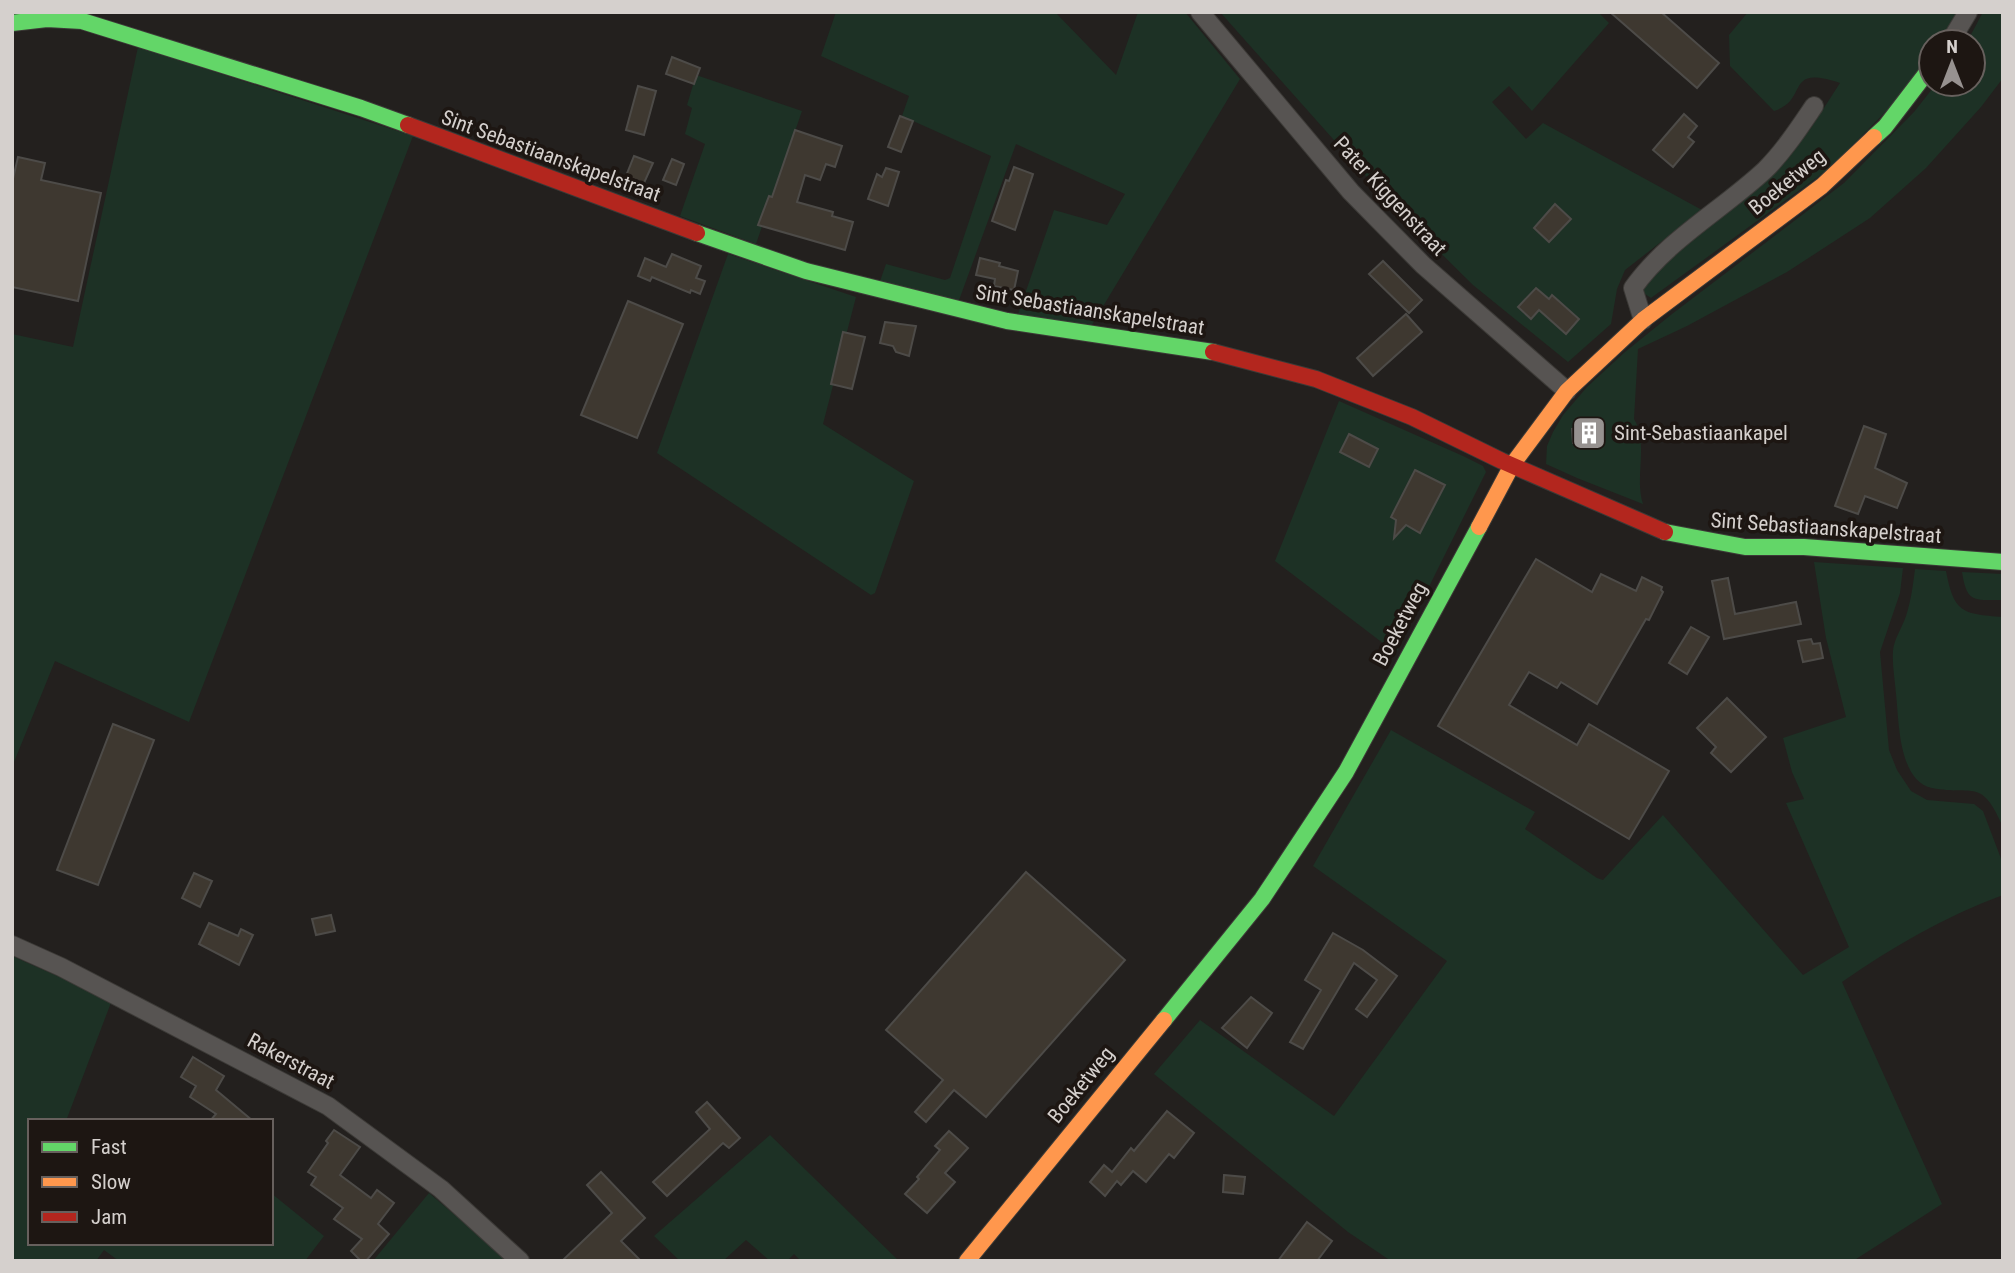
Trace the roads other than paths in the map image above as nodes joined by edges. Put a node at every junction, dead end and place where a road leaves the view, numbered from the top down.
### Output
1 (1200, 12) edge
2 (1968, 12) edge
3 (12, 23) edge
4 (1958, 28) edge
5 (1917, 85) edge
6 (1814, 106) dead end
7 (1643, 320) junction
8 (1567, 391) junction
9 (1512, 465) junction
10 (2003, 562) edge
11 (12, 945) edge
12 (520, 1261) edge
13 (967, 1261) edge

1 - 8 street, Pater Kiggenstraat
2 - 4 street
3 - 9 street, Sint Sebastiaanskapelstraat
5 - 7 street, Boeketweg
6 - 7 street
7 - 8 street, Boeketweg
8 - 9 street, Boeketweg
9 - 10 street, Sint Sebastiaanskapelstraat
9 - 13 street, Boeketweg
11 - 12 street, Rakerstraat

